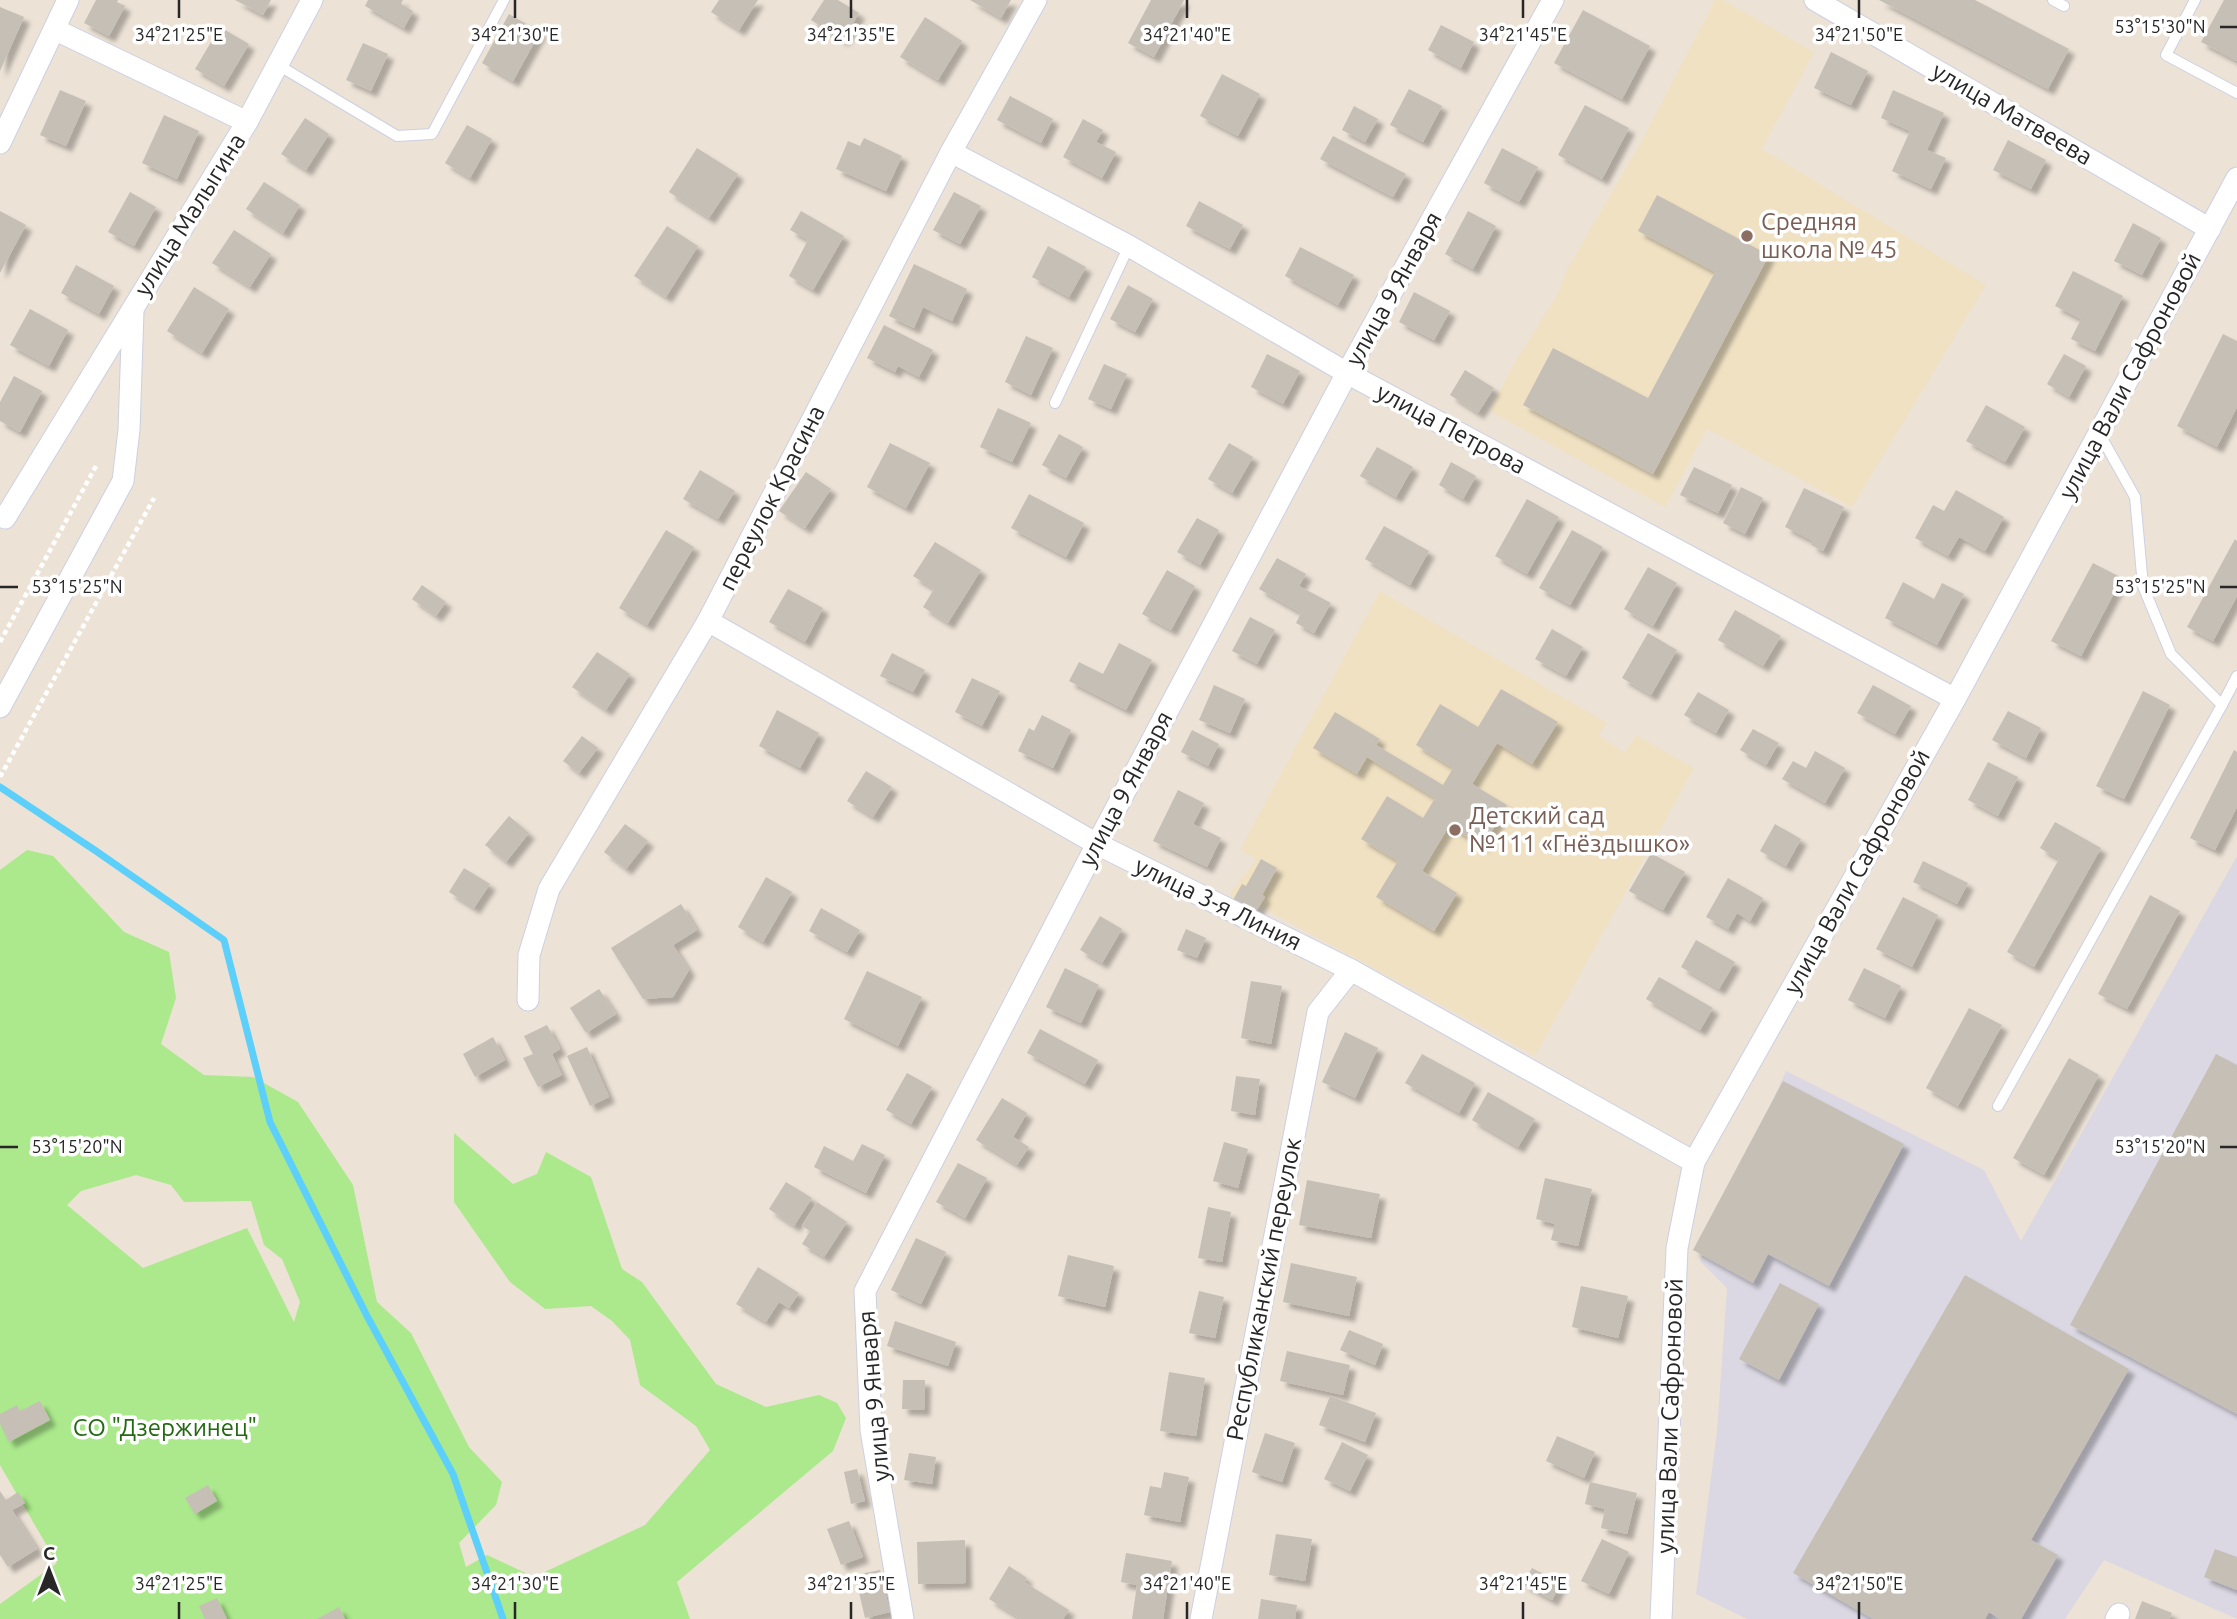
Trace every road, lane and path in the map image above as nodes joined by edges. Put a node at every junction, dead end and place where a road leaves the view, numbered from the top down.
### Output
1 (68, 0) edge
2 (312, 0) edge
3 (504, 0) edge
4 (1036, 0) edge
5 (1553, 0) edge
6 (1815, 0) edge
7 (2053, 0) edge
8 (2195, 0) edge
9 (2064, 6) dead end
10 (56, 30) junction
11 (278, 65) junction
12 (2237, 93) edge
13 (247, 122) junction
14 (0, 143) edge
15 (951, 152) junction
16 (2237, 178) edge
17 (2210, 229) junction
18 (1129, 246) junction
19 (133, 308) junction
20 (1347, 373) junction
21 (1055, 403) dead end
22 (2099, 433) junction
23 (96, 466) dead end
24 (154, 498) dead end
25 (5, 517) dead end
26 (708, 621) junction
27 (0, 642) edge
28 (2237, 676) edge
29 (1955, 699) junction
30 (2222, 705) junction
31 (0, 707) edge
32 (0, 777) edge
33 (1097, 844) junction
34 (1351, 970) junction
35 (528, 1000) dead end
36 (1998, 1106) dead end
37 (1694, 1162) junction
38 (903, 1619) edge
39 (1201, 1619) edge
40 (1661, 1619) edge

1 - 10 street
2 - 11 street, улица Малыгина
3 - 11 lane
4 - 15 street, переулок Красина
5 - 20 street, улица 9 Января
6 - 17 street, улица Матвеева
7 - 9 lane
8 - 12 lane
10 - 13 street, улица Малыгина
10 - 14 street
11 - 13 street, улица Малыгина
13 - 19 street, улица Малыгина
15 - 18 street, улица Петрова
15 - 26 street, переулок Красина
16 - 17 street, улица Вали Сафроновой
17 - 22 street, улица Вали Сафроновой
18 - 20 street, улица Петрова
18 - 21 lane
19 - 25 street, улица Малыгина
19 - 31 street, улица Малыгина
20 - 29 street, улица Петрова
20 - 33 street, улица 9 Января
22 - 29 street, улица Вали Сафроновой
22 - 30 lane
23 - 27 path
24 - 32 path
26 - 33 street, улица 3-я Линия
26 - 35 street, переулок Красина
28 - 30 lane
29 - 37 street, улица Вали Сафроновой
30 - 36 lane
33 - 34 street, улица 3-я Линия
33 - 38 street, улица 9 Января
34 - 37 street, улица 3-я Линия
34 - 39 street, Республиканский переулок
37 - 40 street, улица Вали Сафроновой

